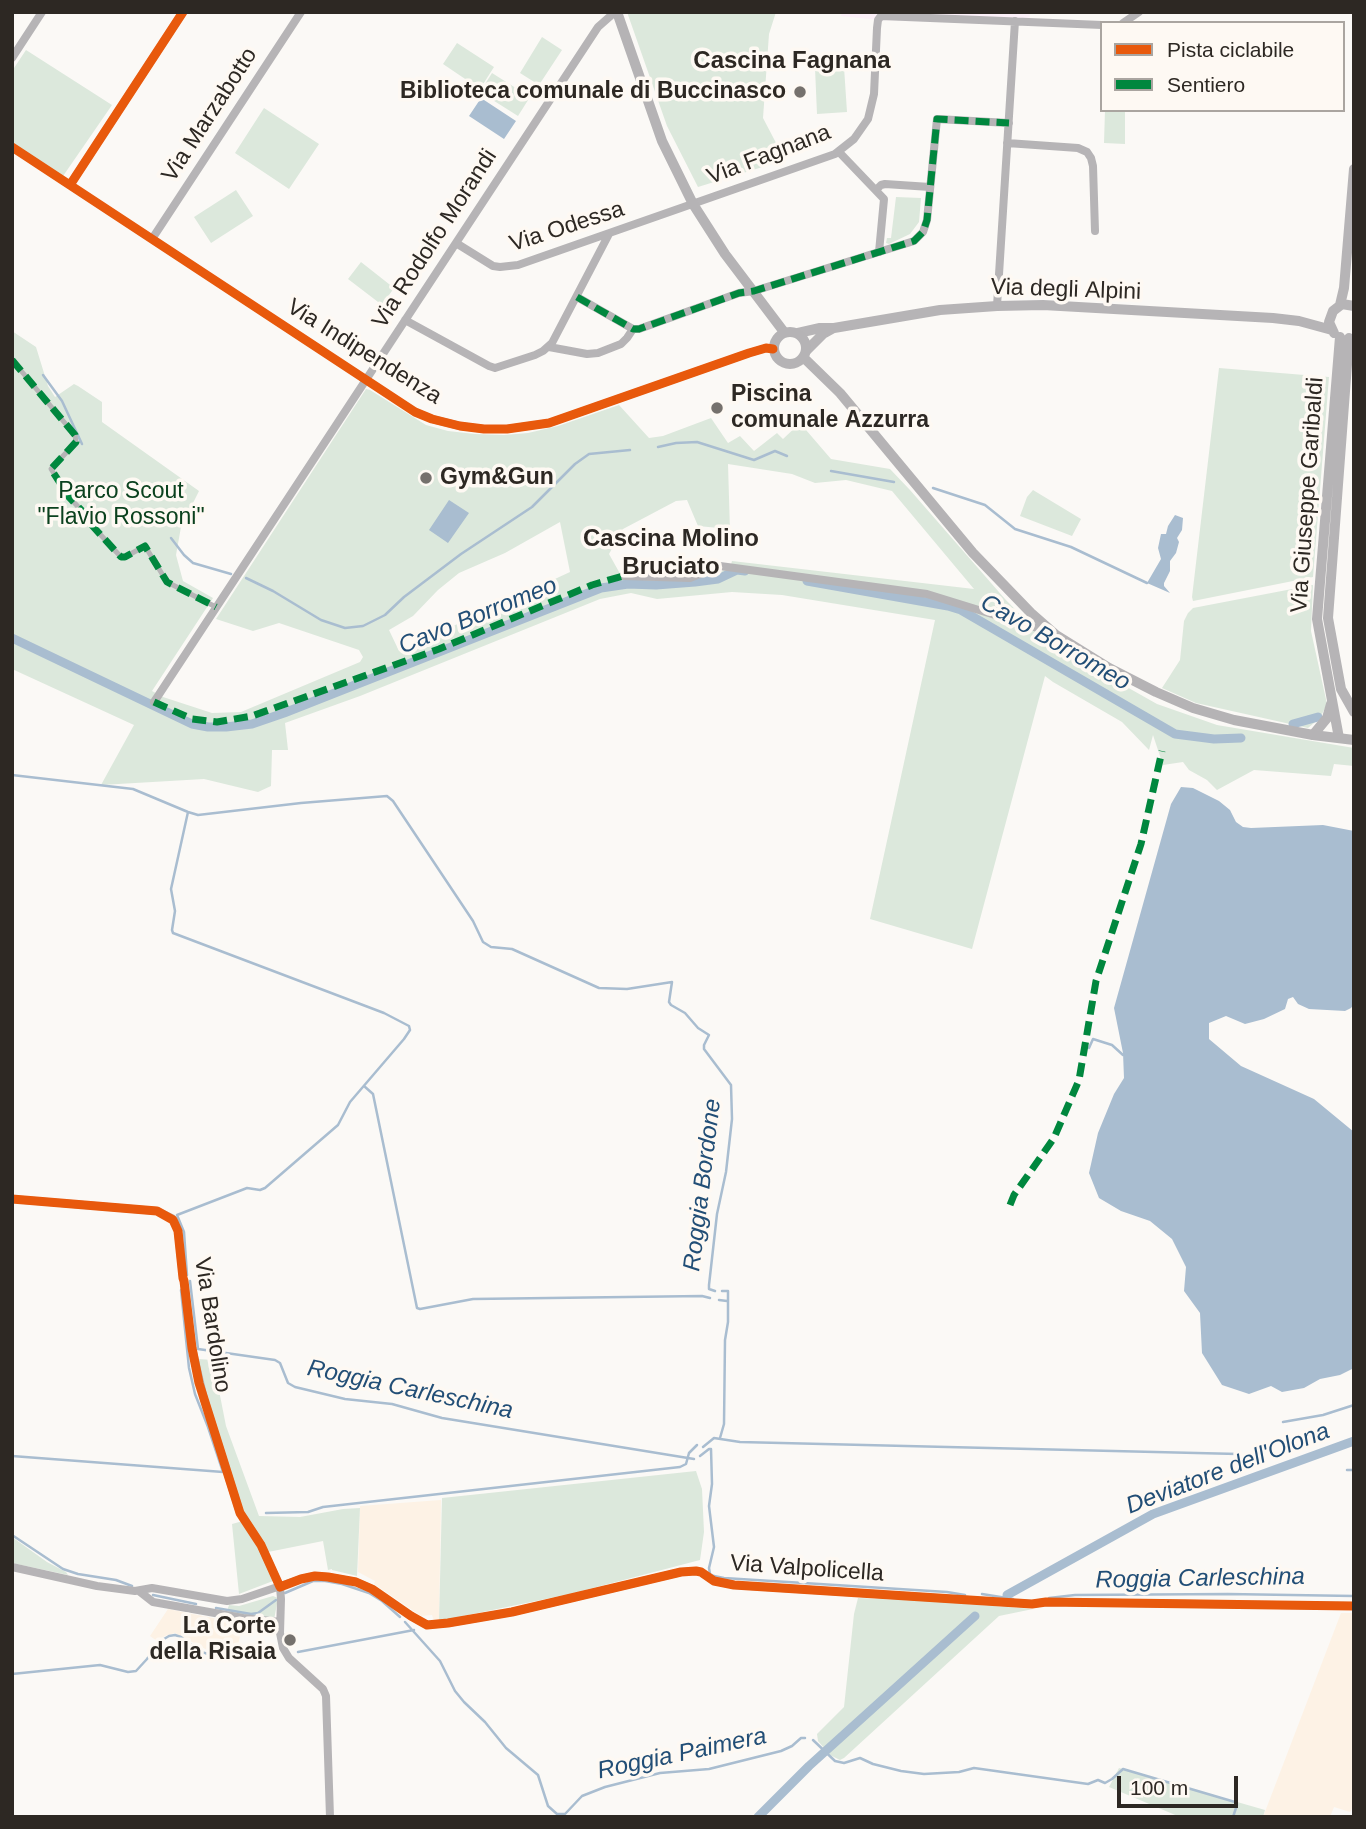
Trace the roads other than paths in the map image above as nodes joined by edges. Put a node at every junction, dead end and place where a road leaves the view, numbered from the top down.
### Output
1 (42, 12) edge
2 (183, 12) edge
3 (301, 12) edge
4 (616, 12) edge
5 (1015, 21) junction
6 (1100, 25) edge
7 (13, 57) edge
8 (1009, 123) junction
9 (1007, 143) junction
10 (12, 147) edge
11 (839, 152) junction
12 (1354, 169) edge
13 (70, 185) junction
14 (930, 187) junction
15 (876, 190) junction
16 (693, 204) junction
17 (1095, 231) dead end
18 (609, 234) junction
19 (152, 239) junction
20 (456, 243) junction
21 (879, 252) junction
22 (754, 291) junction
23 (577, 297) junction
24 (997, 306) junction
25 (1354, 306) edge
26 (1336, 309) junction
27 (405, 320) junction
28 (1299, 321) junction
29 (834, 328) junction
30 (633, 329) junction
31 (784, 332) junction
32 (798, 333) junction
33 (1344, 335) edge
34 (549, 347) junction
35 (773, 349) junction
36 (805, 354) junction
37 (12, 360) edge
38 (366, 379) junction
39 (623, 576) dead end
40 (216, 607) junction
41 (1056, 635) junction
42 (1332, 700) junction
43 (154, 702) dead end
44 (1352, 710) edge
45 (1354, 721) edge
46 (1313, 735) junction
47 (1349, 737) edge
48 (12, 1199) edge
49 (12, 1567) edge
50 (280, 1587) junction
51 (139, 1591) junction
52 (1354, 1606) edge
53 (280, 1622) junction
54 (330, 1817) edge

1 - 7 street
2 - 13 street
3 - 19 street, Via Marzabotto
4 - 16 main road
4 - 20 street, Via Rodolfo Morandi
5 - 6 street
5 - 8 street
5 - 11 street, Via Fagnana
8 - 9 street
8 - 14 street
9 - 17 street
9 - 24 street
10 - 13 street, Via Indipendenza
11 - 15 street
11 - 16 street, Via Fagnana
12 - 26 street
13 - 19 street, Via Indipendenza
14 - 15 street
14 - 21 street
15 - 21 street
16 - 18 street, Via Odessa
16 - 22 main road
18 - 20 street, Via Odessa
18 - 23 street
19 - 38 street, Via Indipendenza
20 - 27 street, Via Rodolfo Morandi
21 - 22 street
22 - 30 street
22 - 31 main road
23 - 30 street
23 - 34 street
24 - 28 street, Via degli Alpini
24 - 29 street, Via degli Alpini
25 - 26 street, Via degli Alpini
26 - 28 street, Via degli Alpini
26 - 33 street
27 - 34 street
27 - 38 street, Via Rodolfo Morandi
28 - 33 street, Via degli Alpini
29 - 32 street, Via degli Alpini
29 - 36 street
30 - 34 street
31 - 32 main road
31 - 35 main road
32 - 36 main road
33 - 42 street, Via Giuseppe Garibaldi
33 - 44 street, Via Giuseppe Garibaldi
35 - 36 main road
35 - 38 street, Via Indipendenza
36 - 41 main road
37 - 40 street
38 - 40 street, Via Rodolfo Morandi
39 - 41 street
40 - 43 street, Via Rodolfo Morandi
41 - 46 main road
42 - 46 street
42 - 47 street, Via Giuseppe Garibaldi
44 - 45 street, Via Giuseppe Garibaldi
46 - 47 main road
48 - 50 street, Via Bardolino
49 - 51 street
50 - 51 street
50 - 52 street, Via Valpolicella
50 - 53 street, Via Bardolino
51 - 53 street
53 - 54 street, Via Bardolino

